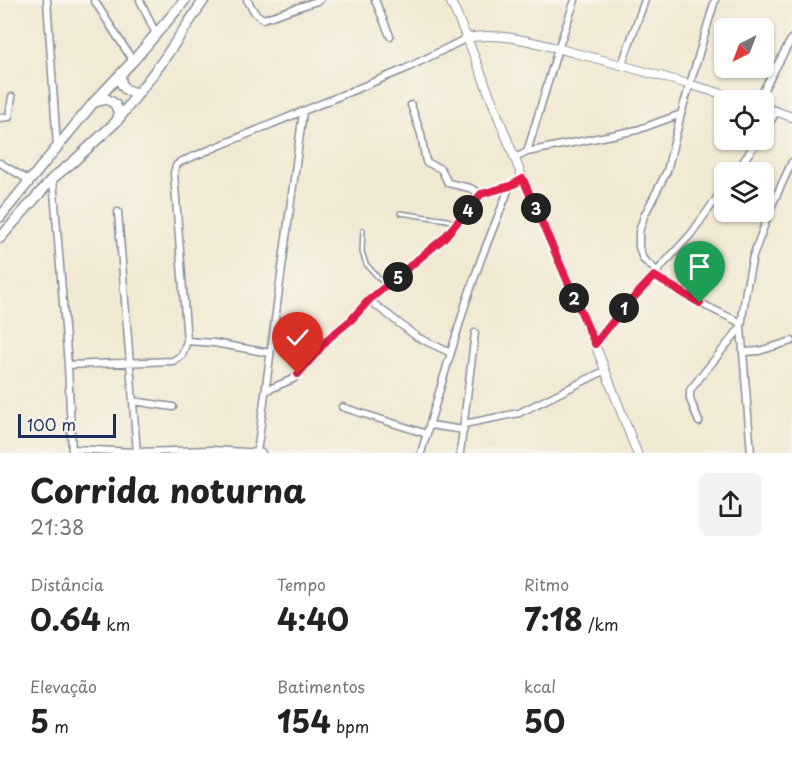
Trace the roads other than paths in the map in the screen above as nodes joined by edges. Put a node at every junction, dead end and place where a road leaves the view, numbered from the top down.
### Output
1 (47, 0) edge
2 (94, 0) edge
3 (140, 0) edge
4 (185, 0) edge
5 (204, 0) edge
6 (248, 0) edge
7 (320, 0) edge
8 (375, 0) edge
9 (450, 0) edge
10 (575, 0) edge
11 (645, 0) edge
12 (715, 0) edge
13 (156, 34) junction
14 (390, 36) dead end
15 (467, 38) junction
16 (792, 38) edge
17 (558, 49) junction
18 (133, 61) junction
19 (622, 64) junction
20 (121, 74) junction
21 (690, 84) junction
22 (763, 90) edge
23 (714, 91) edge
24 (140, 92) junction
25 (12, 97) dead end
26 (94, 102) junction
27 (411, 105) dead end
28 (774, 110) edge
29 (777, 111) junction
30 (303, 112) junction
31 (681, 114) junction
32 (774, 116) edge
33 (792, 117) edge
34 (0, 118) edge
35 (117, 121) junction
36 (57, 146) junction
37 (527, 152) junction
38 (515, 158) junction
39 (792, 162) edge
40 (0, 163) edge
41 (53, 178) junction
42 (523, 179) junction
43 (30, 181) junction
44 (510, 186) junction
45 (481, 194) junction
46 (714, 202) edge
47 (118, 212) dead end
48 (400, 213) dead end
49 (0, 217) edge
50 (457, 224) junction
51 (363, 230) dead end
52 (0, 238) edge
53 (656, 274) junction
54 (386, 287) junction
55 (369, 300) junction
56 (741, 325) junction
57 (476, 333) dead end
58 (187, 341) junction
59 (792, 341) edge
60 (595, 344) junction
61 (744, 352) junction
62 (270, 353) junction
63 (452, 353) junction
64 (131, 362) junction
65 (68, 364) junction
66 (604, 371) junction
67 (265, 392) junction
68 (134, 401) junction
69 (342, 406) dead end
70 (173, 407) dead end
71 (699, 422) dead end
72 (430, 425) junction
73 (464, 427) junction
74 (427, 434) junction
75 (72, 451) edge
76 (137, 452) edge
77 (257, 453) edge
78 (262, 453) edge
79 (421, 453) edge
80 (460, 453) edge
81 (637, 453) edge
82 (751, 453) edge

1 - 36 street
2 - 18 street
3 - 13 street
4 - 13 main road
5 - 24 main road
6 - 7 street
8 - 14 street
9 - 15 street
10 - 17 street
11 - 19 street
12 - 21 street
13 - 18 main road
15 - 17 street
15 - 30 street
15 - 38 street
16 - 22 street
17 - 19 street
17 - 37 street
18 - 20 main road
19 - 21 street
20 - 24 main road
20 - 26 main road
21 - 23 street
21 - 31 street
24 - 35 main road
25 - 34 street
26 - 35 main road
26 - 36 main road
27 - 45 street
28 - 29 street
29 - 32 street
29 - 33 street
30 - 58 street
30 - 62 street
31 - 37 street
31 - 53 street
35 - 41 main road
36 - 43 main road
37 - 38 street
38 - 42 street
39 - 56 street
40 - 43 street
41 - 52 main road
41 - 65 street
42 - 44 street
42 - 60 street
43 - 49 main road
44 - 45 street
44 - 63 street
45 - 50 street
46 - 53 street
47 - 64 street
48 - 50 lane
50 - 54 street
51 - 54 lane
53 - 56 street
53 - 60 street
54 - 55 street
55 - 63 street
55 - 67 street
56 - 61 street
56 - 71 street
57 - 73 street
58 - 62 street
58 - 64 street
59 - 61 street
60 - 66 street
61 - 82 street
62 - 67 street
63 - 72 street
64 - 65 street
64 - 68 street
65 - 75 street
66 - 73 street
66 - 81 street
67 - 77 street
68 - 70 street
68 - 76 street
69 - 74 street
72 - 73 street
72 - 74 street
73 - 80 street
74 - 79 street
75 - 76 street
76 - 77 street
77 - 78 street

